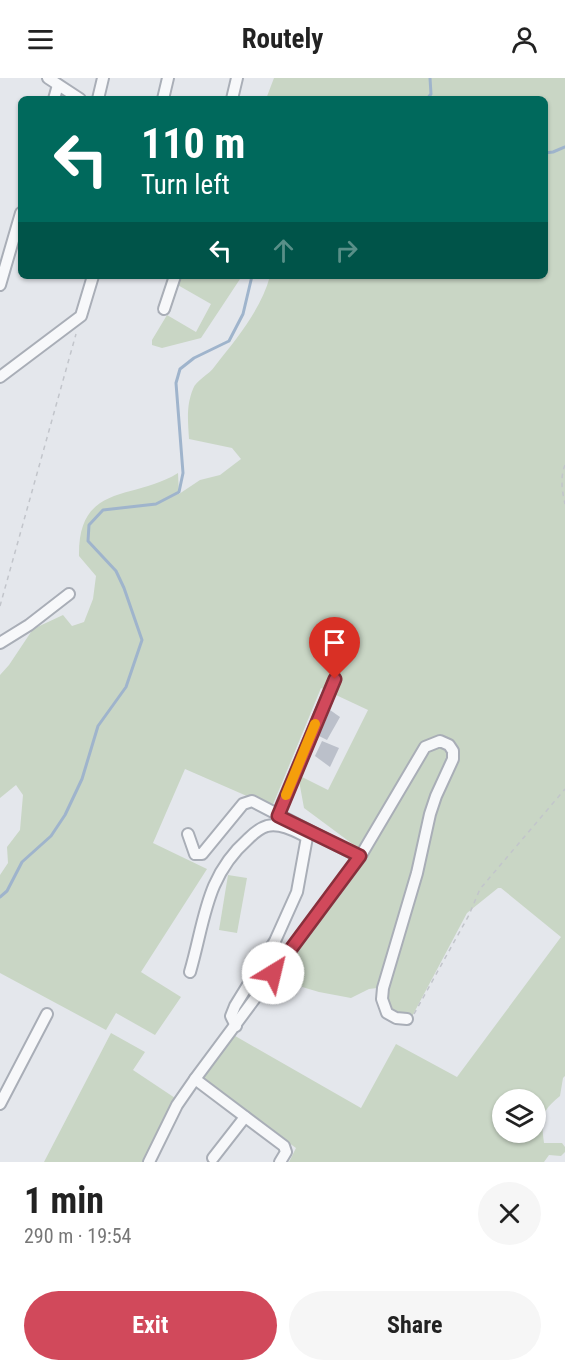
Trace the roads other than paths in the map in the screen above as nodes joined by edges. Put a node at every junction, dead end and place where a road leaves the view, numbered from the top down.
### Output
1 (48, 78) edge
2 (103, 78) edge
3 (168, 78) edge
4 (237, 78) edge
5 (58, 85) junction
6 (55, 96) edge
7 (75, 96) edge
8 (99, 96) edge
9 (164, 96) edge
10 (233, 96) edge
11 (18, 223) edge
12 (92, 279) edge
13 (174, 279) edge
14 (0, 285) edge
15 (164, 309) dead end
16 (0, 377) edge
17 (69, 594) dead end
18 (0, 643) edge
19 (335, 679) dead end
20 (278, 816) junction
21 (188, 834) dead end
22 (307, 837) junction
23 (328, 848) dead end
24 (360, 856) junction
25 (190, 972) dead end
26 (47, 1014) dead end
27 (407, 1019) road end
28 (236, 1026) junction
29 (195, 1079) junction
30 (0, 1104) edge
31 (245, 1117) junction
32 (213, 1158) dead end
33 (149, 1162) edge
34 (280, 1162) edge

1 - 5 street
2 - 8 street
3 - 9 street
4 - 10 street
5 - 6 street
5 - 7 street
11 - 14 street
12 - 16 street
13 - 15 street
17 - 18 street
19 - 20 street
20 - 21 street
20 - 24 street
22 - 23 street
22 - 25 street
22 - 28 street
24 - 27 street
24 - 28 street
26 - 30 street
28 - 29 street
29 - 31 street
29 - 33 street
31 - 32 street
31 - 34 street

